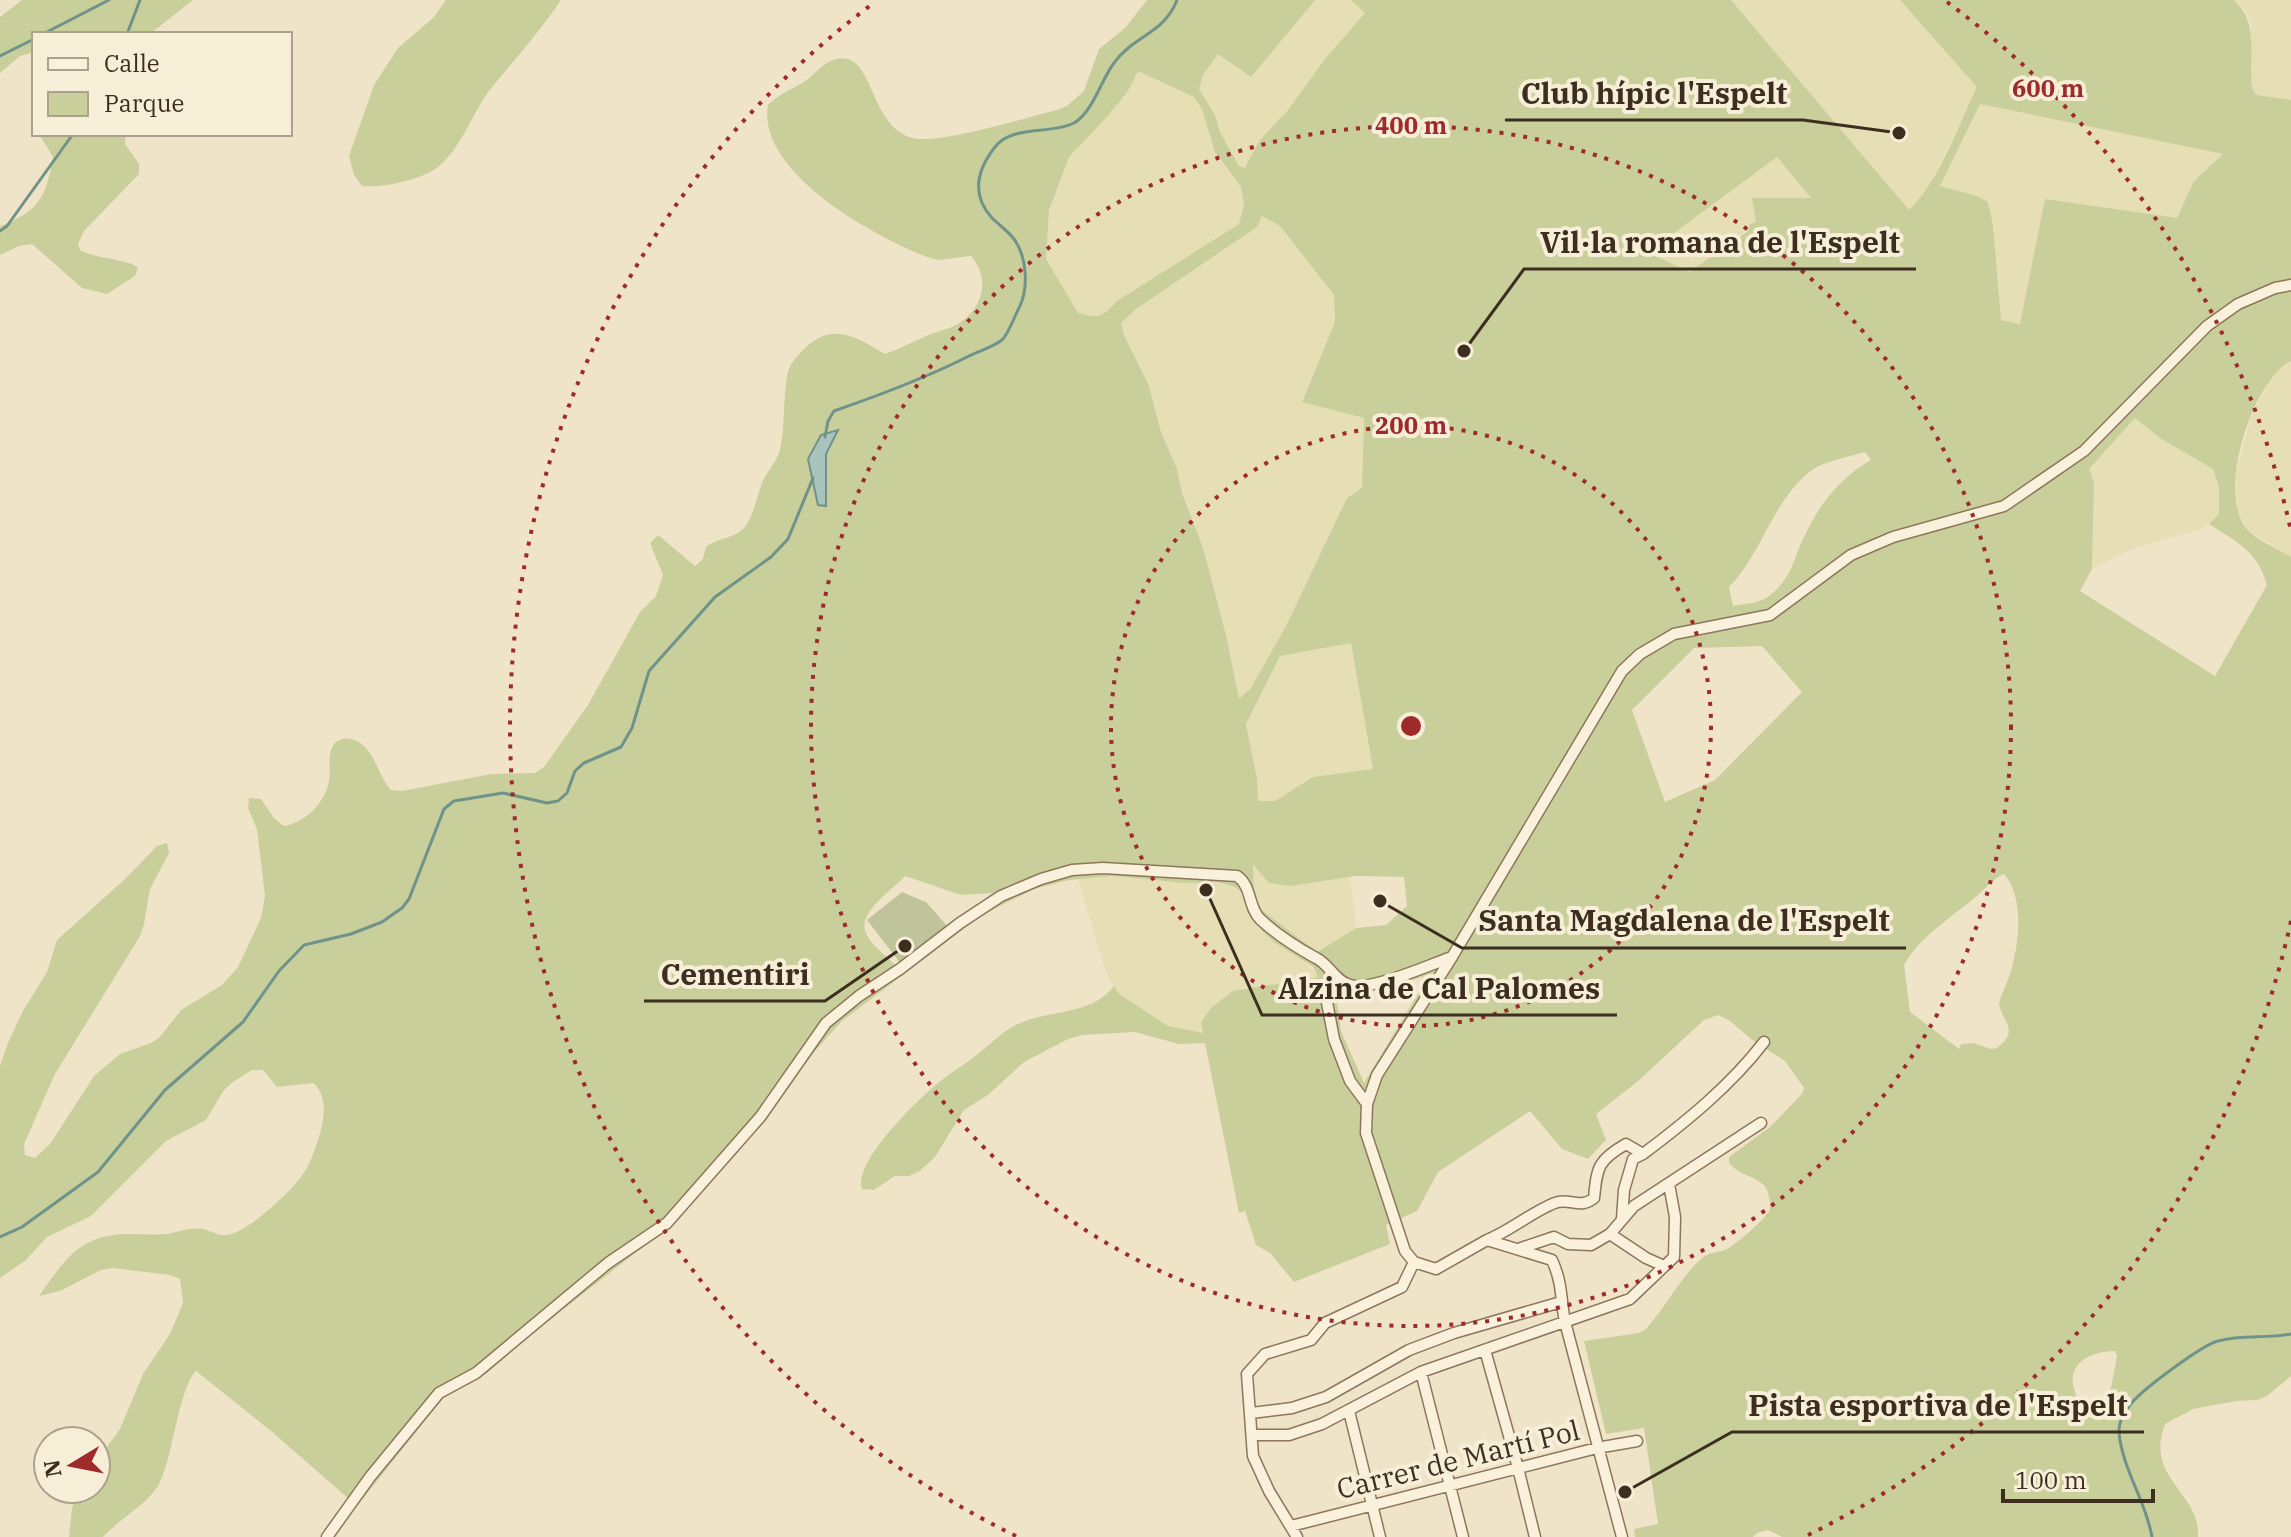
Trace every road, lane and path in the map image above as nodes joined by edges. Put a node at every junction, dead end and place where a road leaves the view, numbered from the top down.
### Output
1 (2291, 285) edge
2 (1452, 957) junction
3 (1331, 972) junction
4 (1764, 1042) dead end
5 (1367, 1104) junction
6 (1761, 1123) dead end
7 (1643, 1154) junction
8 (1669, 1184) junction
9 (1622, 1219) junction
10 (1610, 1234) junction
11 (1487, 1240) junction
12 (1521, 1248) junction
13 (1414, 1262) junction
14 (1664, 1266) junction
15 (1561, 1302) junction
16 (1565, 1322) junction
17 (1485, 1350) junction
18 (1421, 1372) junction
19 (1349, 1411) junction
20 (1251, 1413) junction
21 (1252, 1435) junction
22 (1637, 1441) dead end
23 (1597, 1448) junction
24 (1518, 1468) junction
25 (1449, 1486) junction
26 (1371, 1505) junction
27 (1291, 1526) junction
28 (327, 1537) edge
29 (1297, 1537) edge
30 (1380, 1537) edge
31 (1463, 1537) edge
32 (1535, 1537) edge
33 (1622, 1537) edge

1 - 2 street
2 - 3 street
2 - 5 street
3 - 5 street
3 - 28 street
4 - 7 street
5 - 13 street
6 - 8 street
7 - 9 street
7 - 11 street
8 - 9 street
8 - 14 street
9 - 10 street
10 - 12 street
10 - 14 street
11 - 12 street
11 - 13 street
12 - 15 street
13 - 20 street
14 - 16 street
15 - 16 street
15 - 20 street
16 - 17 street
16 - 23 street
17 - 18 street
17 - 24 street
18 - 19 street
18 - 25 street
19 - 21 street
19 - 26 street
20 - 21 street
21 - 27 street
22 - 23 street, Carrer de Martí Pol
23 - 24 street, Carrer de Martí Pol
23 - 33 street
24 - 25 street, Carrer de Martí Pol
24 - 32 street
25 - 26 street, Carrer de Martí Pol
25 - 31 street
26 - 27 street, Carrer de Martí Pol
26 - 30 street
27 - 29 street

